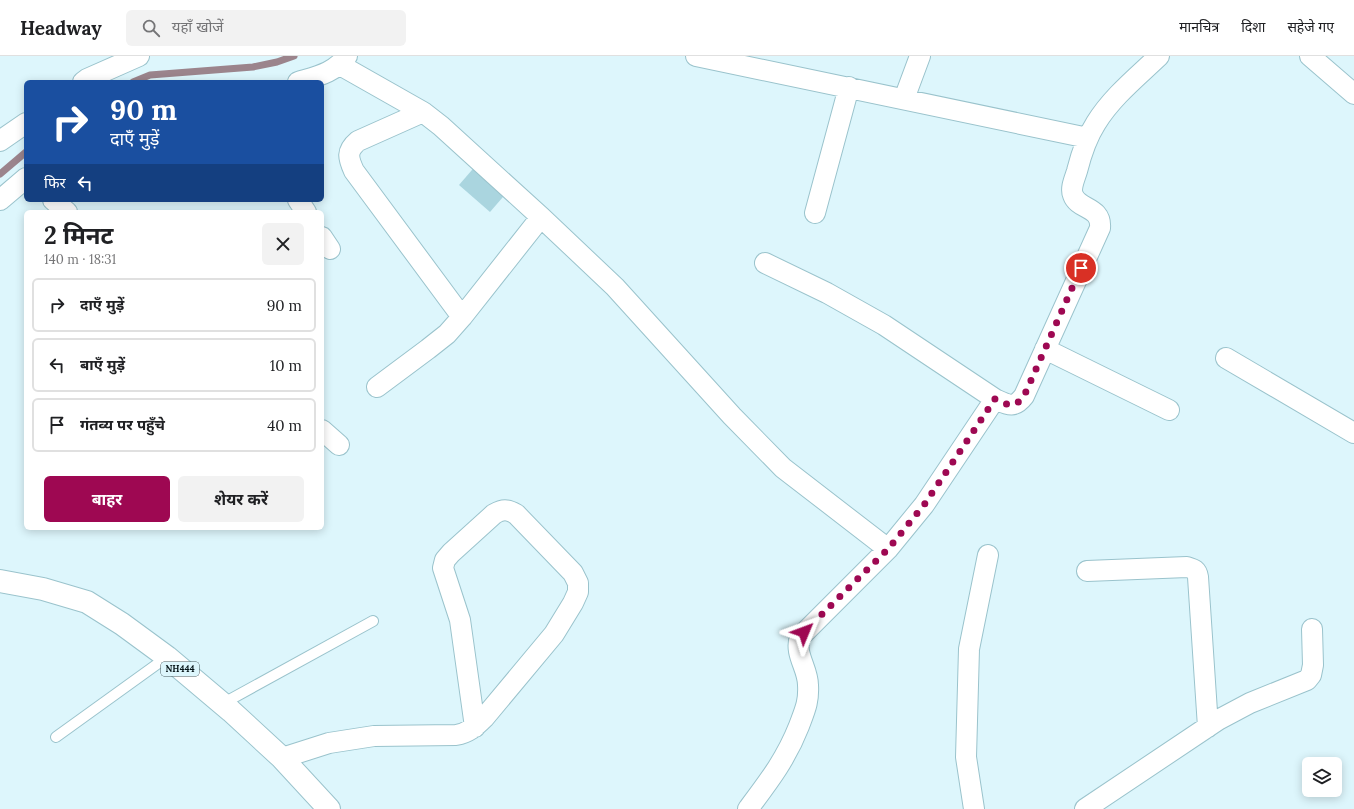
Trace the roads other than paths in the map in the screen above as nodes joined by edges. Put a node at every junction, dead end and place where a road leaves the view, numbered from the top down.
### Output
1 (139, 56) edge
2 (699, 56) edge
3 (920, 56) edge
4 (1159, 56) edge
5 (1310, 56) edge
6 (344, 61) edge
7 (85, 80) edge
8 (304, 80) edge
9 (849, 87) junction
10 (1354, 94) edge
11 (904, 99) junction
12 (423, 112) junction
13 (24, 123) edge
14 (1088, 138) junction
15 (0, 141) edge
16 (24, 179) edge
17 (2, 191) edge
18 (55, 202) edge
19 (65, 210) edge
20 (815, 213) dead end
21 (541, 217) junction
22 (765, 263) dead end
23 (462, 317) junction
24 (1045, 349) junction
25 (1226, 358) dead end
26 (377, 387) dead end
27 (995, 399) junction
28 (1169, 410) dead end
29 (324, 432) edge
30 (1354, 433) edge
31 (339, 445) dead end
32 (888, 549) junction
33 (988, 555) dead end
34 (1088, 571) dead end
35 (0, 581) edge
36 (373, 621) dead end
37 (1312, 629) dead end
38 (166, 657) junction
39 (222, 704) junction
40 (475, 727) junction
41 (1208, 727) junction
42 (56, 737) dead end
43 (282, 758) junction
44 (329, 809) edge
45 (748, 809) edge
46 (974, 809) edge
47 (1085, 809) edge

1 - 7 street
2 - 9 street
3 - 11 street
4 - 14 street
5 - 10 street
6 - 8 street
6 - 12 street
9 - 11 street
9 - 20 street
11 - 14 street
12 - 21 street
12 - 23 street
13 - 15 street
14 - 24 street
16 - 17 street
18 - 19 street
21 - 23 street
21 - 32 street
22 - 27 street
23 - 26 street
24 - 27 street
24 - 28 street
25 - 30 street
27 - 32 street
29 - 31 street
32 - 45 street
33 - 46 street
34 - 41 street
35 - 38 highway, NH444
36 - 39 lane
37 - 41 street
38 - 39 highway, NH444
38 - 42 lane
39 - 43 highway, NH444
40 - 40 street
40 - 43 street
41 - 47 street
43 - 44 highway, NH444

